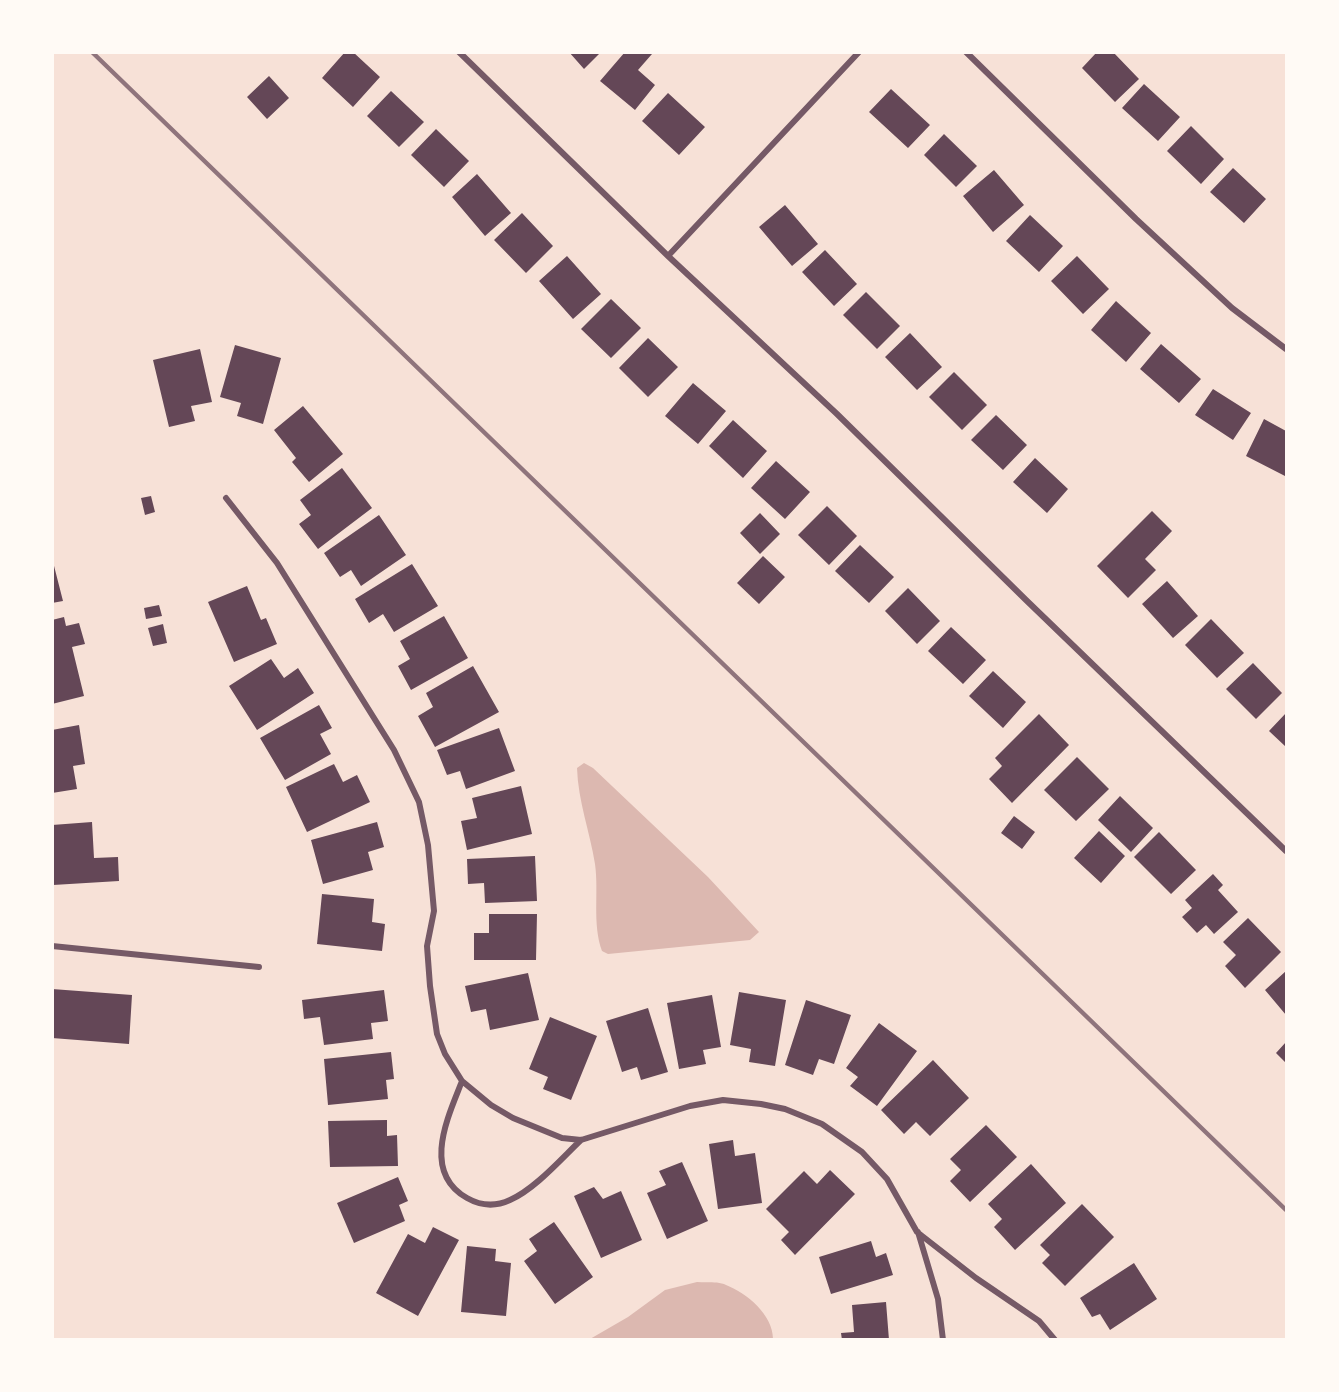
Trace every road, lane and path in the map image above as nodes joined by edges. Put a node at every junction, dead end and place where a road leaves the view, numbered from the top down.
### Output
1 (459, 52) edge
2 (859, 52) edge
3 (966, 52) edge
4 (668, 256) junction
5 (1287, 349) edge
6 (226, 498) dead end
7 (1287, 851) edge
8 (52, 946) edge
9 (259, 967) dead end
10 (462, 1081) junction
11 (581, 1140) junction
12 (917, 1232) junction
13 (943, 1340) edge
14 (1055, 1340) edge

1 - 4 street
2 - 4 street
3 - 5 street
4 - 7 street
6 - 10 street
8 - 9 street
10 - 11 street
10 - 11 street
11 - 12 street
12 - 13 street
12 - 14 street

